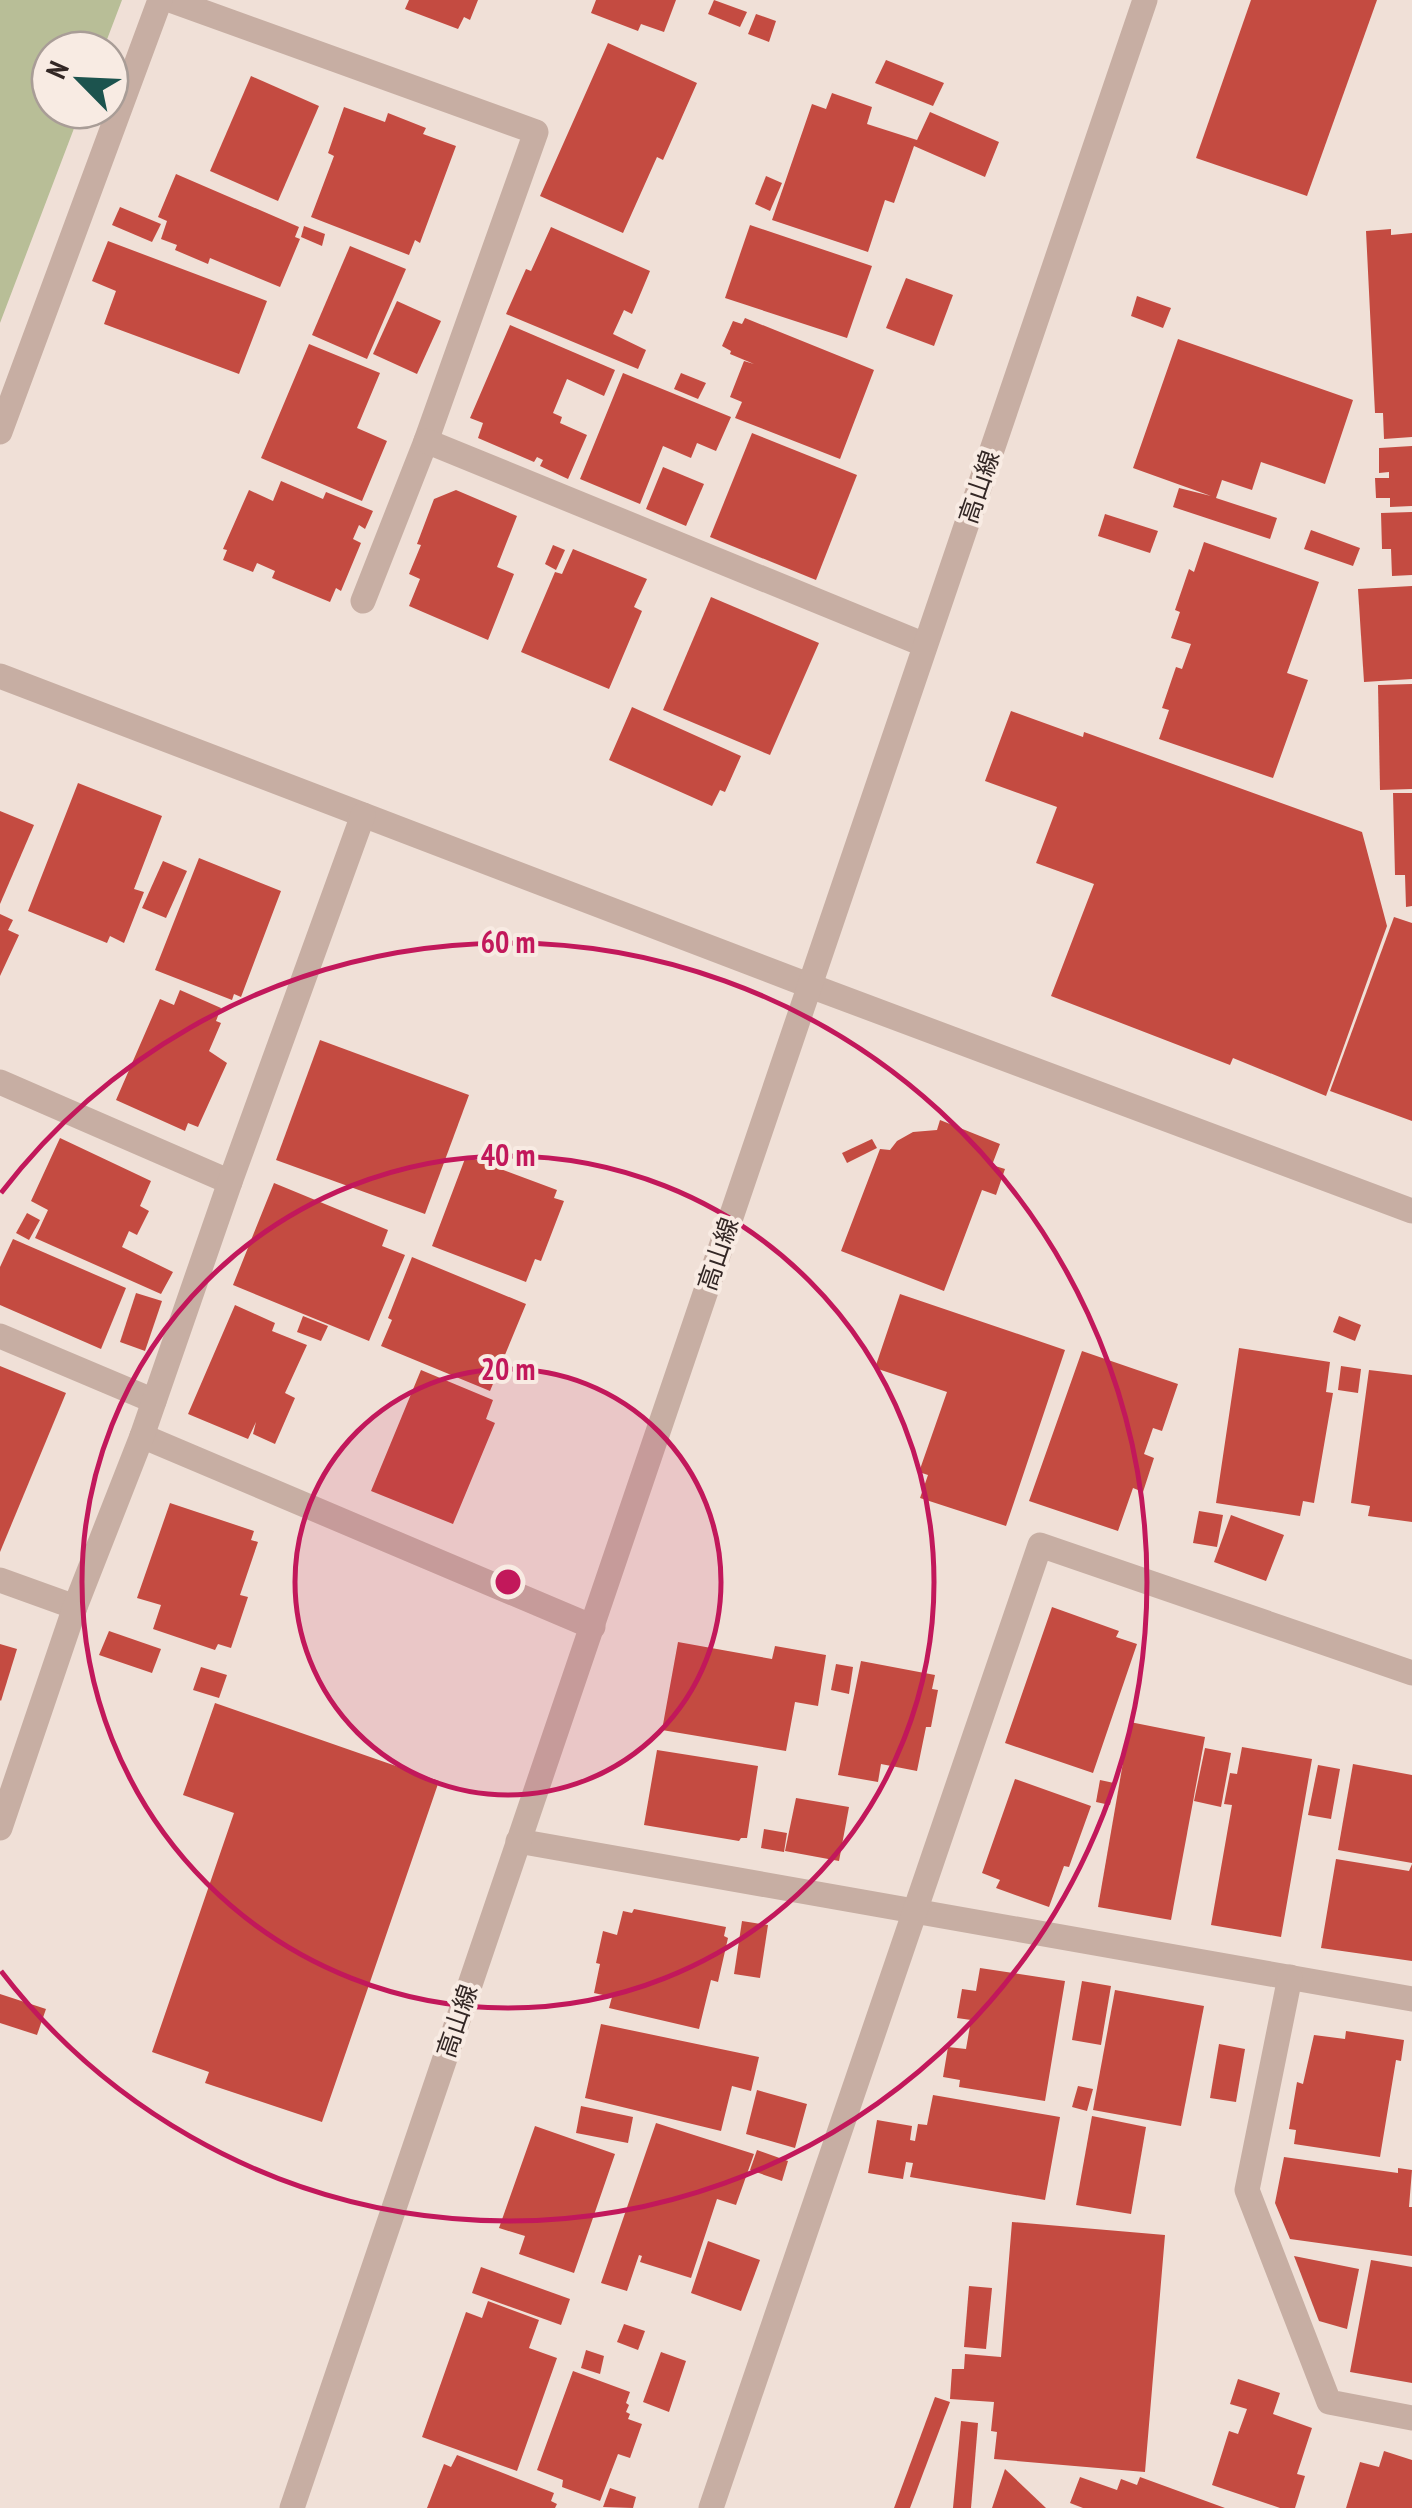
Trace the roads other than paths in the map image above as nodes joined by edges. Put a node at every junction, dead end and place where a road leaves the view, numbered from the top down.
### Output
1 (160, 0) edge
2 (170, 0) edge
3 (1145, 0) edge
4 (0, 432) edge
5 (426, 441) junction
6 (362, 601) dead end
7 (925, 645) junction
8 (0, 676) edge
9 (363, 815) junction
10 (808, 985) junction
11 (0, 1082) edge
12 (230, 1182) junction
13 (1412, 1210) edge
14 (0, 1336) edge
15 (154, 1402) junction
16 (142, 1436) junction
17 (0, 1580) edge
18 (75, 1607) junction
19 (593, 1626) junction
20 (1412, 1672) edge
21 (0, 1828) edge
22 (518, 1842) junction
23 (914, 1911) junction
24 (1290, 1978) junction
25 (1412, 1999) edge
26 (1412, 2418) edge
27 (292, 2508) edge
28 (711, 2508) edge

1 - 4 street
2 - 5 street
3 - 7 street, 高山線
5 - 6 street
5 - 7 street
7 - 10 street, 高山線
8 - 9 street
9 - 10 street
9 - 12 street
10 - 13 street
10 - 19 street, 高山線
11 - 12 street
12 - 15 street
14 - 15 street
15 - 16 street
16 - 18 street
16 - 19 street
17 - 18 street
18 - 21 street
19 - 22 street, 高山線
20 - 23 street
22 - 23 street
22 - 27 street, 高山線
23 - 24 street
23 - 28 street
24 - 25 street
24 - 26 street

